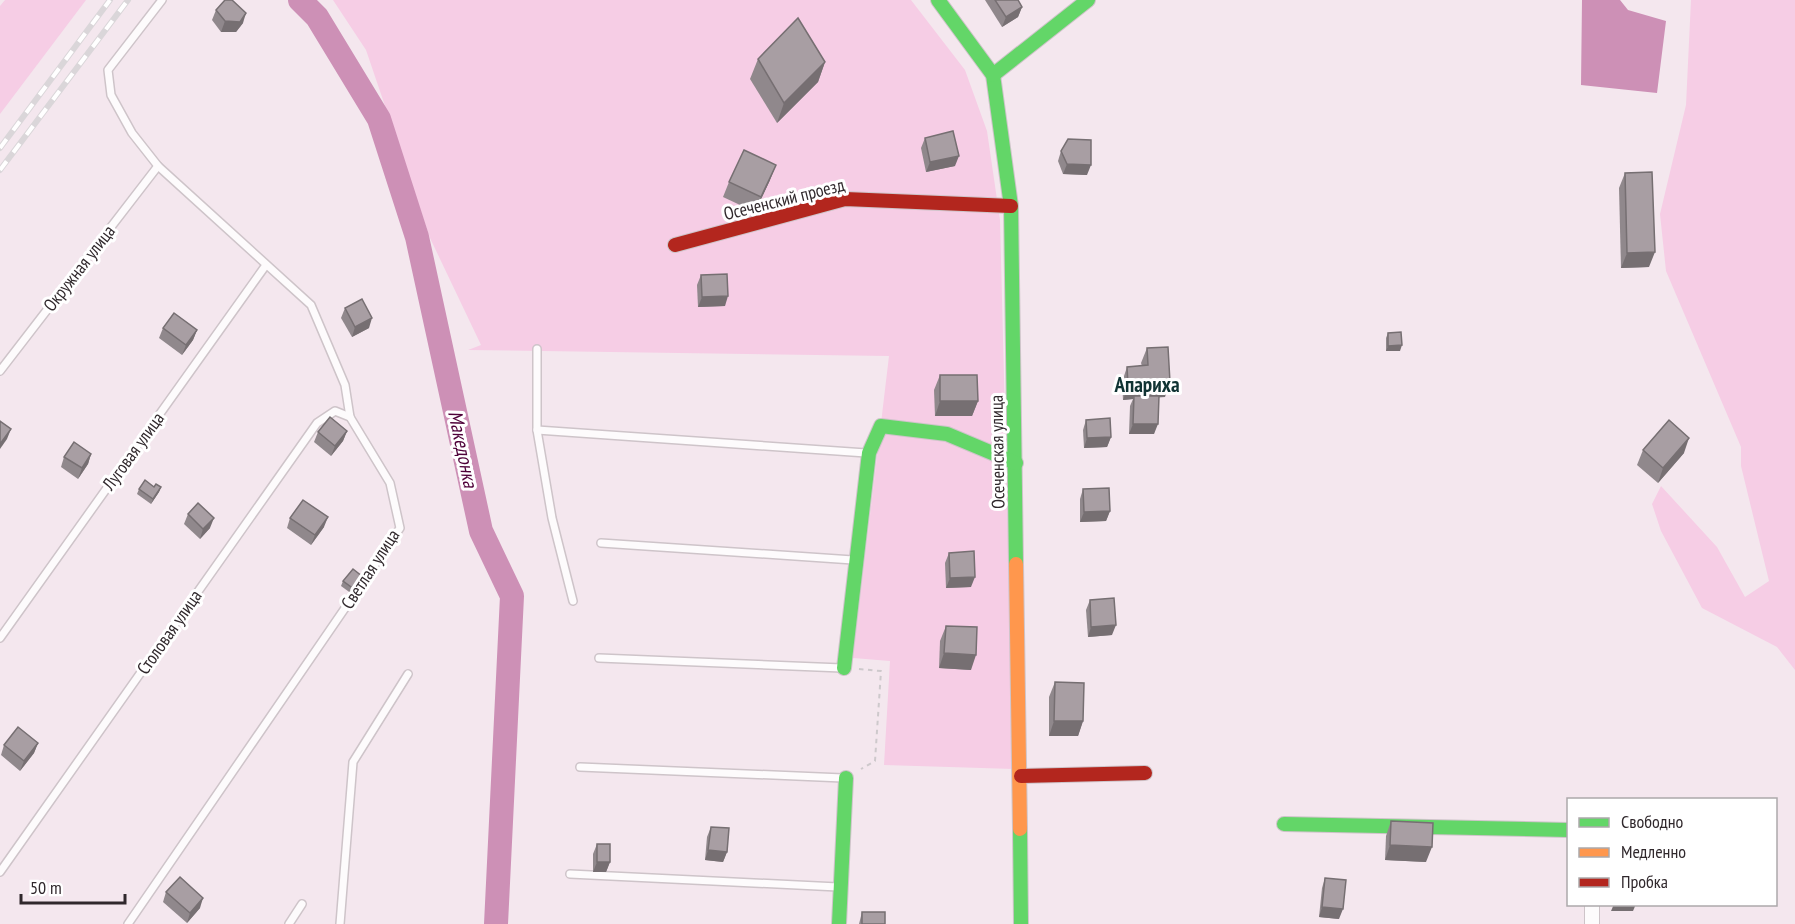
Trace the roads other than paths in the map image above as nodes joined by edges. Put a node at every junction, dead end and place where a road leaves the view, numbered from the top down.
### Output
1 (162, 0) edge
2 (938, 0) edge
3 (1088, 0) edge
4 (993, 75) junction
5 (158, 166) junction
6 (1011, 206) junction
7 (675, 245) dead end
8 (266, 265) junction
9 (537, 349) dead end
10 (0, 370) edge
11 (350, 417) junction
12 (537, 429) junction
13 (869, 453) junction
14 (1016, 463) junction
15 (601, 543) dead end
16 (856, 560) junction
17 (573, 601) dead end
18 (0, 638) edge
19 (599, 658) dead end
20 (844, 668) joint
21 (408, 674) dead end
22 (580, 767) dead end
23 (1145, 773) dead end
24 (1021, 776) junction
25 (846, 778) joint
26 (1284, 824) dead end
27 (1567, 830) edge
28 (0, 872) edge
29 (570, 874) dead end
30 (841, 887) junction
31 (302, 904) dead end
32 (1592, 906) edge
33 (128, 924) edge
34 (289, 924) edge
35 (340, 924) edge
36 (839, 924) edge
37 (1021, 924) edge
38 (1592, 924) edge

1 - 5 lane, Светлая улица
2 - 4 street, Осеченская улица
3 - 4 street
4 - 6 street, Осеченская улица
5 - 8 lane, Светлая улица
5 - 10 lane, Окружная улица
6 - 7 street, Осеченский проезд
6 - 14 street, Осеченская улица
8 - 11 lane, Светлая улица
8 - 18 lane, Луговая улица
9 - 12 lane
11 - 28 lane, Столовая улица
11 - 33 lane, Светлая улица
12 - 13 lane
12 - 17 lane
13 - 14 street
13 - 16 street
14 - 24 street, Осеченская улица
15 - 16 lane
16 - 20 street
19 - 20 lane
21 - 35 lane
22 - 25 lane
23 - 24 street
24 - 37 street, Осеченская улица
25 - 30 street
26 - 27 street
29 - 30 lane
30 - 36 street
31 - 34 lane
32 - 38 street

